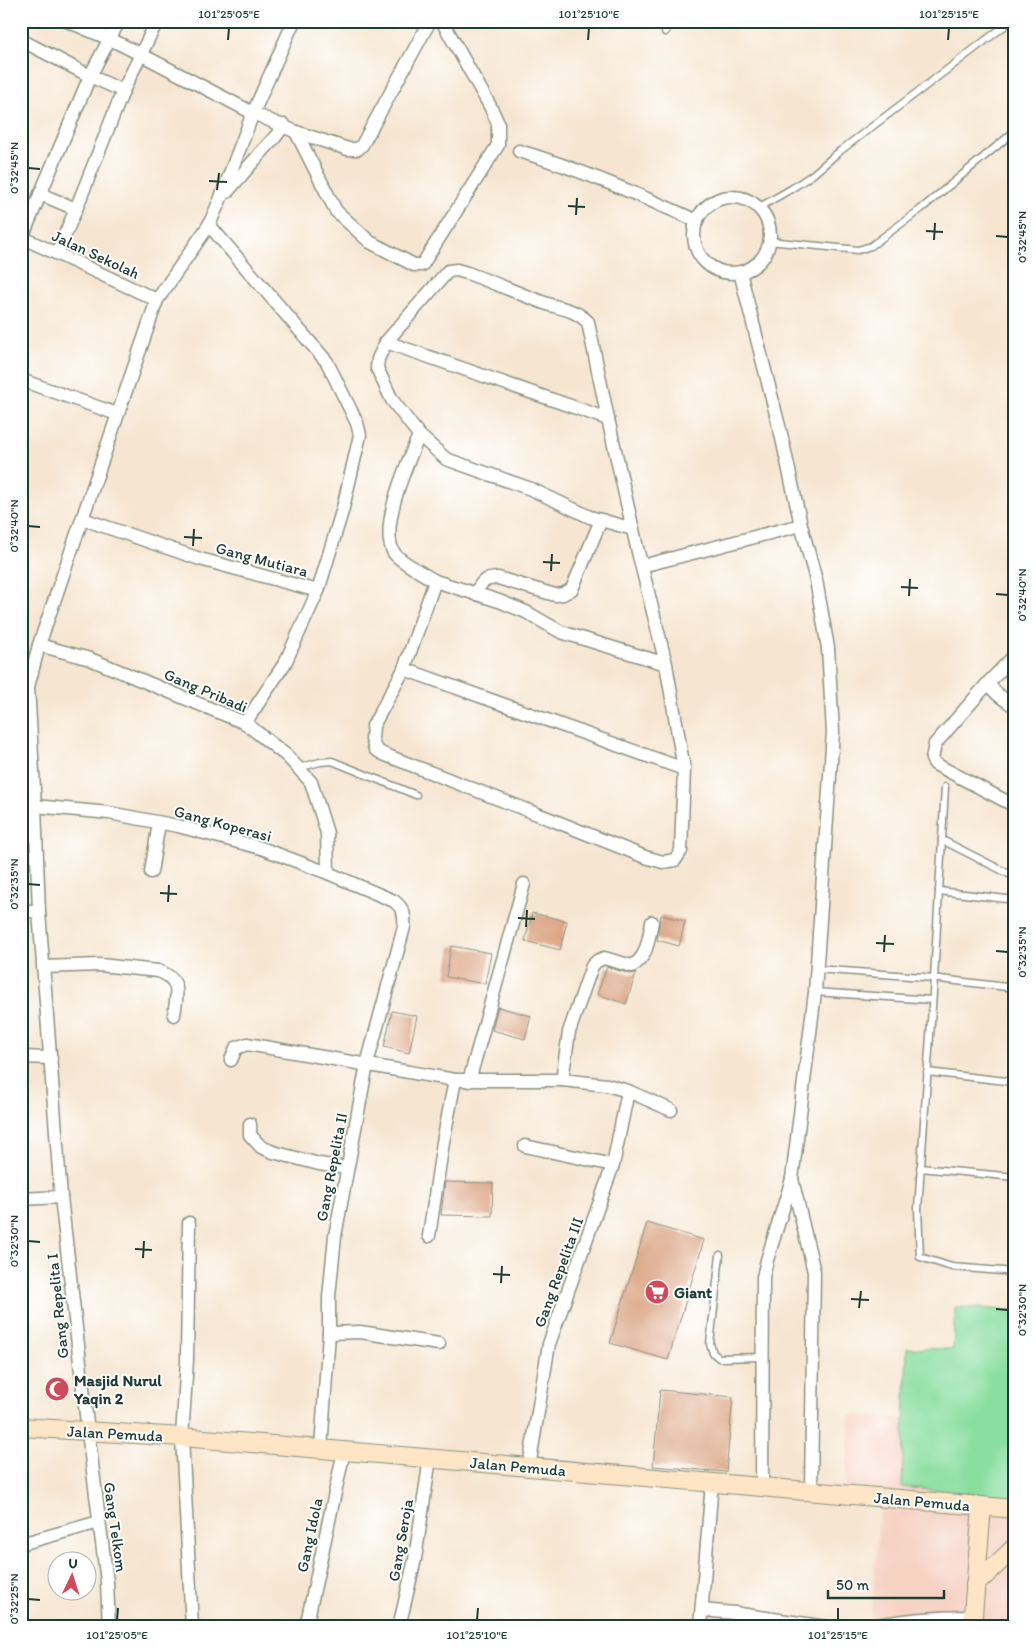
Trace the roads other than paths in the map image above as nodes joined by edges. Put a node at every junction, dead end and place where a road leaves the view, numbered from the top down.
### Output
1 (67, 21) edge
2 (119, 21) edge
3 (157, 21) edge
4 (294, 21) edge
5 (430, 21) edge
6 (442, 21) edge
7 (673, 21) edge
8 (1010, 21) edge
9 (666, 32) dead end
10 (110, 39) junction
11 (21, 40) edge
12 (142, 55) junction
13 (90, 76) junction
14 (123, 91) junction
15 (253, 113) junction
16 (284, 125) junction
17 (1015, 130) edge
18 (296, 132) junction
19 (519, 151) dead end
20 (40, 194) junction
21 (220, 200) junction
22 (758, 208) junction
23 (76, 209) junction
24 (697, 221) junction
25 (209, 225) junction
26 (22, 238) edge
27 (769, 241) junction
28 (57, 253) junction
29 (740, 272) junction
30 (158, 300) junction
31 (386, 342) junction
32 (21, 380) edge
33 (117, 414) junction
34 (608, 419) junction
35 (419, 435) junction
36 (83, 519) junction
37 (601, 520) junction
38 (801, 525) junction
39 (633, 528) junction
40 (642, 566) junction
41 (435, 581) junction
42 (318, 591) junction
43 (475, 594) junction
44 (39, 645) junction
45 (1015, 655) edge
46 (666, 664) junction
47 (404, 669) junction
48 (990, 682) junction
49 (25, 687) edge
50 (1015, 707) edge
51 (245, 723) junction
52 (298, 768) junction
53 (684, 769) junction
54 (945, 787) dead end
55 (416, 795) dead end
56 (36, 806) junction
57 (1015, 806) edge
58 (159, 823) junction
59 (942, 840) junction
60 (151, 872) dead end
61 (328, 874) junction
62 (1015, 877) edge
63 (524, 884) dead end
64 (939, 891) junction
65 (1015, 900) edge
66 (394, 901) joint
67 (21, 910) edge
68 (39, 912) junction
69 (652, 922) dead end
70 (43, 967) junction
71 (816, 969) junction
72 (934, 978) junction
73 (1015, 988) edge
74 (815, 992) junction
75 (932, 1000) junction
76 (174, 1015) dead end
77 (21, 1058) edge
78 (50, 1058) junction
79 (231, 1060) dead end
80 (368, 1064) junction
81 (927, 1072) junction
82 (455, 1080) junction
83 (562, 1080) junction
84 (469, 1081) junction
85 (1015, 1082) edge
86 (628, 1091) junction
87 (672, 1110) dead end
88 (250, 1124) dead end
89 (525, 1146) dead end
90 (614, 1165) junction
91 (347, 1168) junction
92 (920, 1168) junction
93 (1015, 1177) edge
94 (792, 1179) junction
95 (61, 1196) junction
96 (21, 1199) edge
97 (189, 1223) dead end
98 (428, 1236) dead end
99 (720, 1255) dead end
100 (1015, 1272) edge
101 (329, 1333) junction
102 (439, 1344) dead end
103 (762, 1357) junction
104 (21, 1427) edge
105 (88, 1432) junction
106 (182, 1436) junction
107 (321, 1449) junction
108 (344, 1451) junction
109 (430, 1458) junction
110 (529, 1467) junction
111 (712, 1483) junction
112 (762, 1487) junction
113 (811, 1492) junction
114 (982, 1507) junction
115 (1015, 1509) edge
116 (99, 1522) junction
117 (21, 1544) edge
118 (1015, 1547) edge
119 (975, 1585) junction
120 (702, 1610) junction
121 (972, 1622) edge
122 (109, 1627) edge
123 (192, 1627) edge
124 (306, 1627) edge
125 (399, 1627) edge
126 (700, 1627) edge
127 (826, 1627) edge
128 (868, 1627) edge

1 - 10 street
2 - 10 street
3 - 12 street
4 - 15 street
5 - 18 street
6 - 18 street
7 - 9 lane
8 - 22 lane
10 - 12 street
10 - 13 street
11 - 13 street
12 - 14 street
12 - 15 street
13 - 14 street
13 - 20 street
14 - 23 street
15 - 16 street
15 - 21 street
16 - 18 street
16 - 21 street
17 - 27 lane
19 - 24 street
20 - 23 street
20 - 26 street
21 - 25 street, Gang Repelita I
22 - 24 street
22 - 27 street
23 - 28 street
24 - 29 street
25 - 30 street, Gang Repelita I
25 - 42 street
26 - 28 street, Jalan Sekolah
27 - 29 street
28 - 30 street, Jalan Sekolah
29 - 38 street
30 - 33 street, Gang Repelita I
31 - 34 street
31 - 34 street
31 - 35 street
32 - 33 street
33 - 36 street, Gang Repelita I
34 - 39 street
35 - 37 street
35 - 41 street
36 - 42 street, Gang Mutiara
36 - 44 street, Gang Repelita I
37 - 39 street
37 - 43 street
38 - 40 street
38 - 71 street
39 - 40 street
40 - 46 street
41 - 43 street
41 - 47 street
42 - 51 street
43 - 46 street
44 - 49 street, Gang Repelita I
44 - 51 street, Gang Pribadi
45 - 48 street
46 - 53 street
47 - 53 street
47 - 53 street
48 - 50 street
48 - 57 street
49 - 56 street, Gang Repelita I
51 - 52 street, Gang Pribadi
52 - 55 lane
52 - 61 street, Gang Pribadi
54 - 59 lane
56 - 58 street, Gang Koperasi
56 - 68 street, Gang Repelita I
58 - 60 street
58 - 61 street, Gang Koperasi
59 - 62 lane
59 - 64 lane
61 - 66 street, Gang Koperasi
63 - 84 street
64 - 65 lane
64 - 72 lane
66 - 80 street, Gang Repelita II
67 - 68 street
68 - 70 street, Gang Repelita I
69 - 83 street
70 - 76 street
70 - 78 street, Gang Repelita I
71 - 72 lane
71 - 74 street
72 - 73 lane
72 - 75 lane
74 - 75 lane
74 - 94 street
75 - 81 lane
77 - 78 street
78 - 95 street, Gang Repelita I
79 - 80 street
80 - 82 street
80 - 91 street, Gang Repelita II
81 - 85 lane
81 - 92 lane
82 - 84 street
82 - 98 street
83 - 84 street
83 - 86 street
86 - 87 street
86 - 90 street, Gang Repelita III
88 - 91 street
89 - 90 street
90 - 110 street, Gang Repelita III
91 - 101 street, Gang Repelita II
92 - 93 lane
92 - 100 lane
94 - 103 street
94 - 113 street
95 - 96 street
95 - 105 street, Gang Repelita I
97 - 106 street
99 - 103 lane
101 - 102 street
101 - 107 street, Gang Repelita II
103 - 112 street
104 - 105 main road, Jalan Pemuda
105 - 106 main road, Jalan Pemuda
105 - 116 street, Gang Telkom
106 - 107 main road, Jalan Pemuda
106 - 123 street
107 - 108 main road, Jalan Pemuda
108 - 109 main road, Jalan Pemuda
108 - 124 street, Gang Idola
109 - 110 main road, Jalan Pemuda
109 - 125 street, Gang Seroja
110 - 111 main road, Jalan Pemuda
111 - 112 main road, Jalan Pemuda
111 - 120 street
112 - 113 main road, Jalan Pemuda
113 - 114 main road, Jalan Pemuda
114 - 115 main road, Jalan Pemuda
114 - 119 main road
116 - 117 street
116 - 122 street, Gang Telkom
118 - 119 main road
119 - 121 main road
120 - 126 street
120 - 127 street
121 - 128 street

